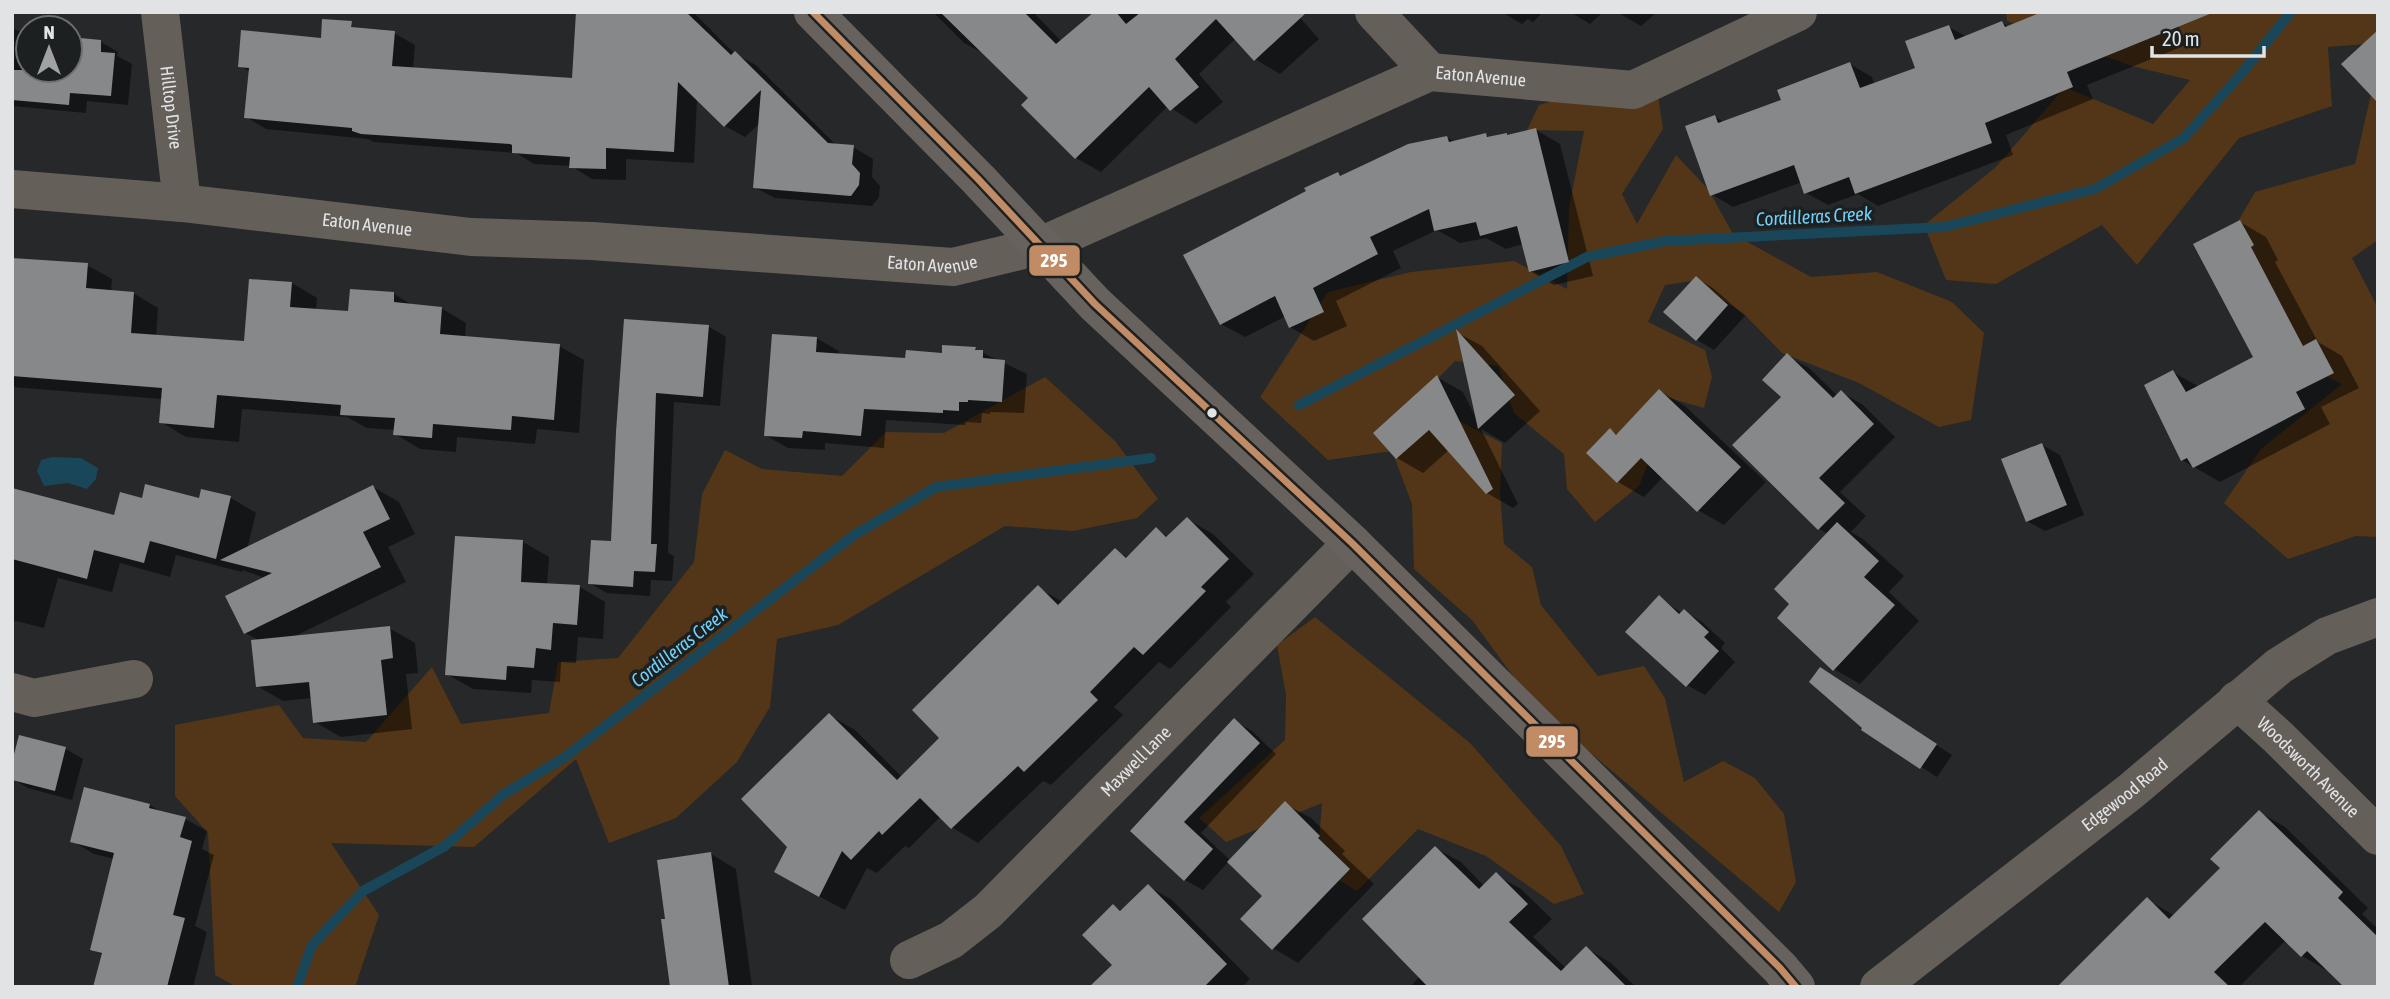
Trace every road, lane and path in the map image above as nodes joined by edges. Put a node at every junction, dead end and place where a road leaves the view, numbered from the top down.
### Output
1 (160, 12) edge
2 (813, 12) edge
3 (1374, 12) edge
4 (1798, 12) edge
5 (1430, 72) junction
6 (12, 189) edge
7 (181, 203) junction
8 (1040, 246) junction
9 (1352, 543) junction
10 (2378, 617) edge
11 (134, 679) dead end
12 (12, 692) edge
13 (2237, 700) junction
14 (2378, 836) edge
15 (909, 960) dead end
16 (1796, 987) edge
17 (1879, 987) edge

1 - 7 street, Hilltop Drive
2 - 8 main road
3 - 5 street
4 - 5 street, Eaton Avenue
5 - 8 street, Eaton Avenue
6 - 7 street, Eaton Avenue
7 - 8 street, Eaton Avenue
8 - 9 main road
9 - 15 street, Maxwell Lane
9 - 16 main road
10 - 13 street, Edgewood Road
11 - 12 street
13 - 14 street, Woodsworth Avenue
13 - 17 street, Edgewood Road

